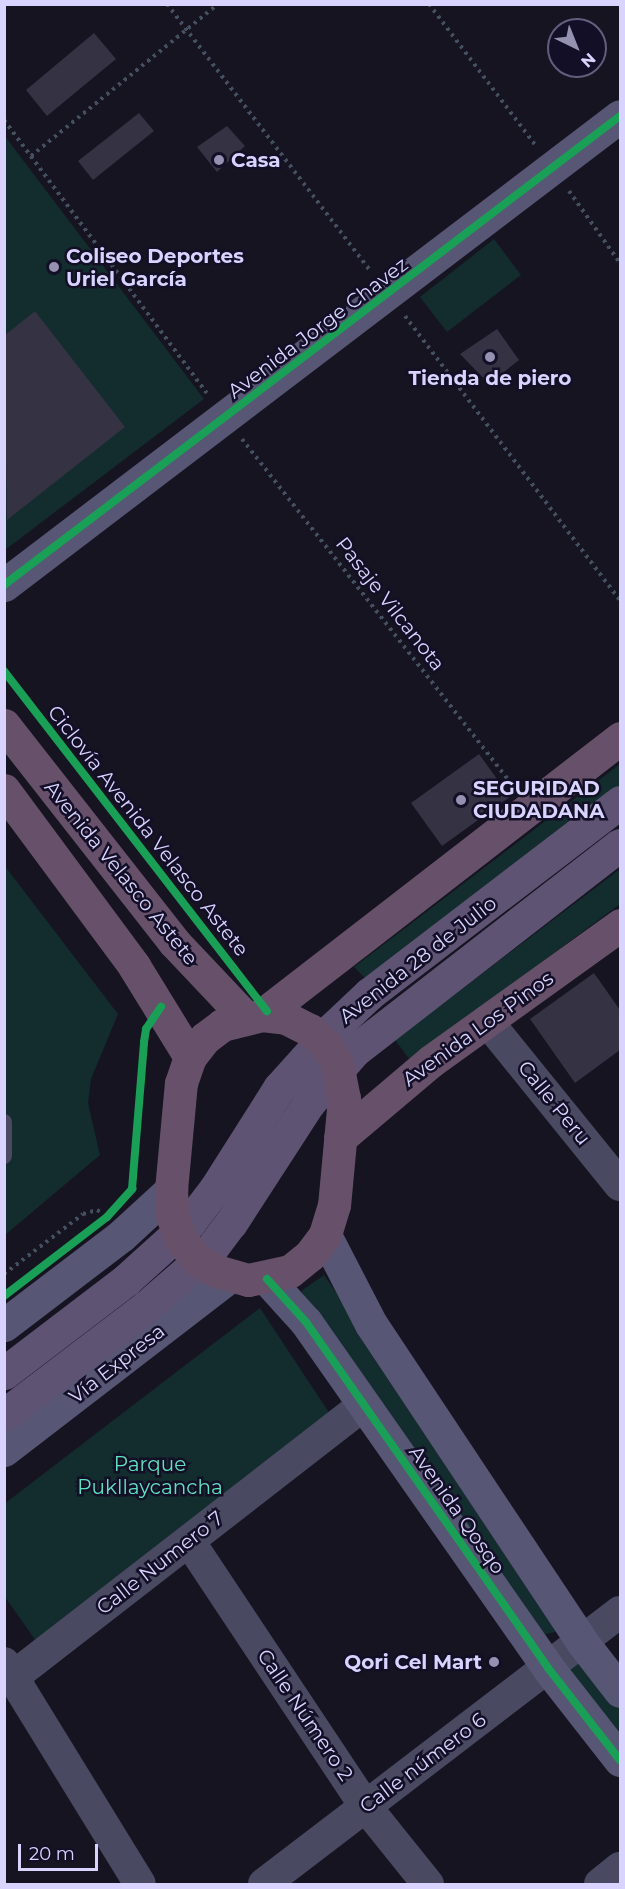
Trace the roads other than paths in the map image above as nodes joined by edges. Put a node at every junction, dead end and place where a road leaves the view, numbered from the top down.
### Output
1 (621, 116) edge
2 (4, 585) edge
3 (4, 725) edge
4 (621, 738) edge
5 (4, 790) edge
6 (621, 802) edge
7 (621, 845) edge
8 (621, 925) edge
9 (253, 1015) junction
10 (487, 1020) junction
11 (190, 1058) junction
12 (4, 1122) edge
13 (340, 1138) junction
14 (4, 1156) edge
15 (621, 1185) edge
16 (171, 1190) junction
17 (325, 1235) junction
18 (229, 1277) junction
19 (267, 1279) junction
20 (147, 1306) joint
21 (4, 1324) edge
22 (4, 1372) edge
23 (363, 1406) junction
24 (4, 1415) edge
25 (4, 1450) edge
26 (189, 1540) junction
27 (621, 1612) edge
28 (582, 1642) junction
29 (548, 1668) junction
30 (9, 1670) edge
31 (621, 1691) edge
32 (621, 1760) edge
33 (366, 1807) junction
34 (621, 1868) edge
35 (140, 1884) edge
36 (264, 1884) edge
37 (428, 1884) edge
38 (600, 1884) edge

1 - 2 street, Avenida Jorge Chavez
3 - 9 highway, Avenida Velasco Astete
4 - 9 highway
5 - 11 highway, Avenida Velasco Astete
6 - 22 main road, Avenida 28 de Julio
7 - 20 main road, Avenida 28 de Julio
8 - 10 highway, Avenida Los Pinos
9 - 11 highway
9 - 13 highway
10 - 13 highway, Avenida Los Pinos
10 - 15 street, Calle Peru
11 - 16 highway
12 - 14 lane
13 - 17 highway
16 - 18 highway
16 - 21 street
17 - 19 highway
17 - 28 street, Avenida Qosqo
18 - 19 highway
18 - 25 street, Vía Expresa
19 - 23 street, Avenida Qosqo
20 - 24 main road, Vía Expresa
23 - 26 street, Calle Numero 7
23 - 29 street, Avenida Qosqo
26 - 30 street, Calle Numero 7
26 - 33 street, Calle Número 2
27 - 28 street, Calle número 6
28 - 29 street, Calle número 6
28 - 31 street, Avenida Qosqo
29 - 32 street, Avenida Qosqo
29 - 33 street, Calle número 6
30 - 35 street
33 - 36 street, Calle número 6
33 - 37 street, Calle Número 2
34 - 38 street

